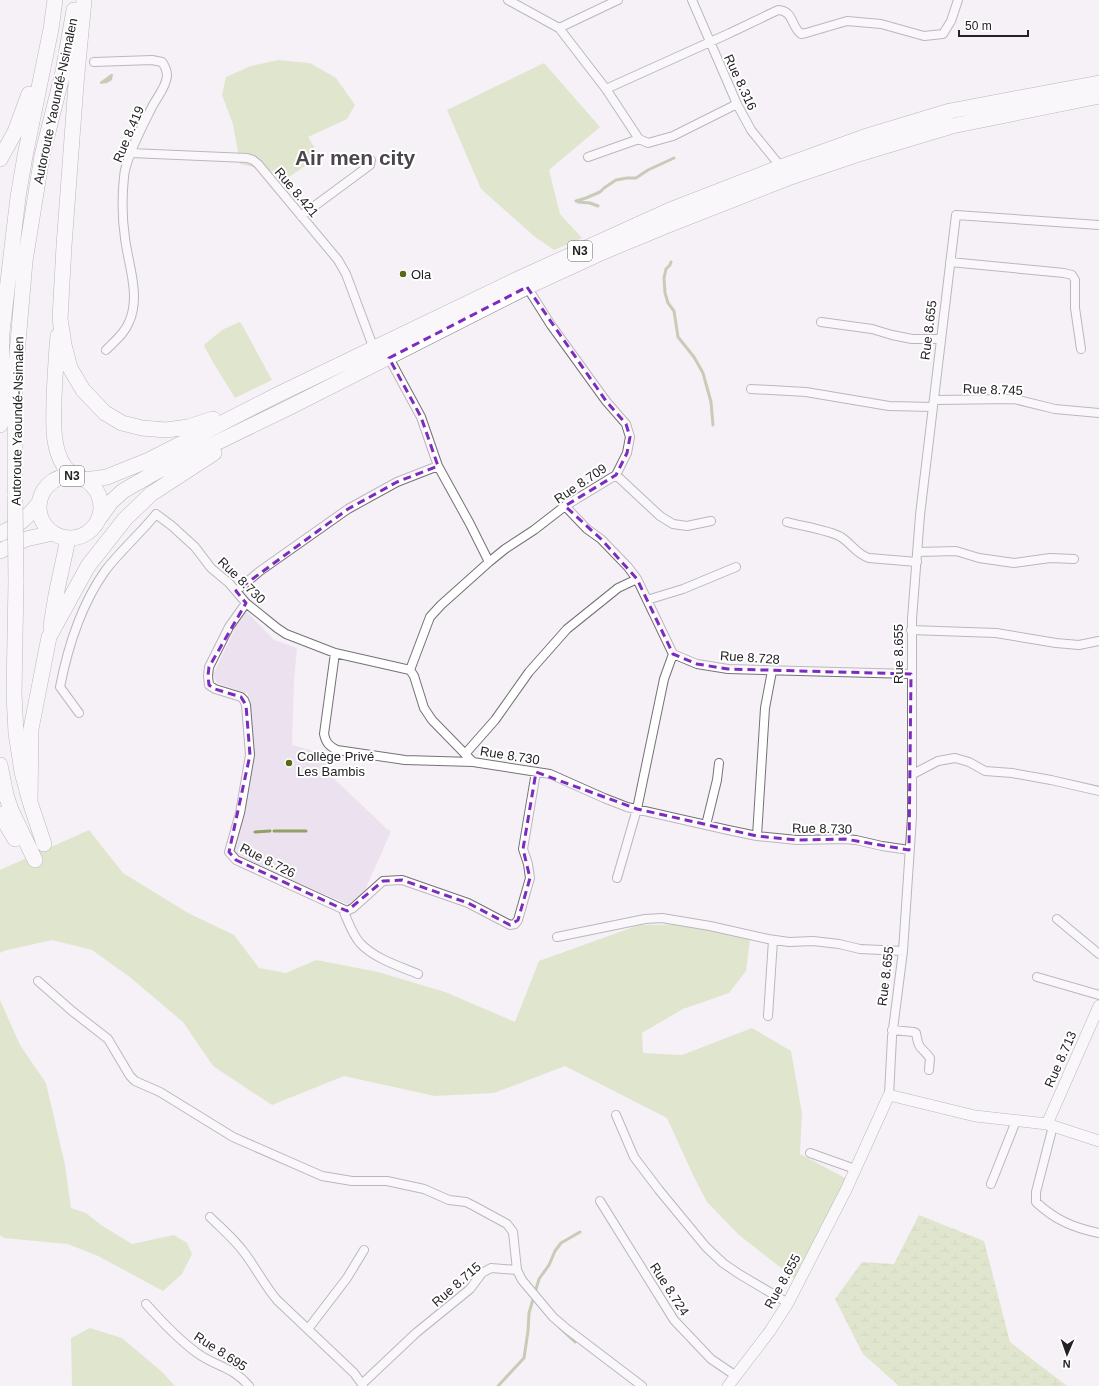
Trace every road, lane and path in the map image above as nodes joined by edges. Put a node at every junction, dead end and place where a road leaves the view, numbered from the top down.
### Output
1 (55, 0) edge
2 (76, 0) edge
3 (84, 0) edge
4 (508, 0) edge
5 (618, 0) edge
6 (692, 0) edge
7 (958, 0) edge
8 (559, 28) junction
9 (710, 42) junction
10 (94, 62) dead end
11 (1099, 83) edge
12 (606, 89) junction
13 (1099, 96) edge
14 (737, 104) junction
15 (639, 139) junction
16 (131, 153) junction
17 (588, 157) dead end
18 (0, 159) edge
19 (371, 160) dead end
20 (780, 167) junction
21 (18, 197) junction
22 (301, 216) junction
23 (1099, 225) edge
24 (0, 261) edge
25 (950, 262) junction
26 (527, 287) junction
27 (60, 318) junction
28 (821, 322) dead end
29 (940, 339) junction
30 (374, 349) junction
31 (1081, 349) dead end
32 (106, 350) dead end
33 (389, 358) junction
34 (751, 389) dead end
35 (279, 394) junction
36 (933, 404) junction
37 (290, 407) junction
38 (1099, 413) edge
39 (0, 425) edge
40 (438, 466) junction
41 (616, 474) junction
42 (80, 478) junction
43 (39, 502) junction
44 (565, 506) junction
45 (101, 516) junction
46 (711, 521) dead end
47 (787, 522) dead end
48 (53, 533) junction
49 (0, 534) edge
50 (68, 539) junction
51 (0, 551) edge
52 (918, 552) junction
53 (1074, 559) dead end
54 (489, 562) junction
55 (917, 562) junction
56 (736, 567) dead end
57 (637, 579) junction
58 (236, 591) junction
59 (647, 600) junction
60 (246, 603) junction
61 (911, 630) junction
62 (49, 637) junction
63 (1099, 641) edge
64 (335, 653) junction
65 (674, 654) junction
66 (410, 670) junction
67 (772, 671) junction
68 (911, 674) junction
69 (79, 713) dead end
70 (465, 754) junction
71 (473, 762) junction
72 (719, 763) dead end
73 (0, 765) edge
74 (536, 772) junction
75 (913, 774) junction
76 (1099, 791) edge
77 (30, 802) junction
78 (637, 809) junction
79 (0, 814) edge
80 (706, 825) junction
81 (757, 836) junction
82 (44, 844) dead end
83 (909, 850) junction
84 (618, 878) dead end
85 (343, 910) junction
86 (1057, 919) dead end
87 (557, 937) dead end
88 (773, 940) junction
89 (903, 951) junction
90 (1099, 954) edge
91 (418, 974) dead end
92 (1037, 977) dead end
93 (38, 981) dead end
94 (1099, 995) edge
95 (1099, 1006) edge
96 (768, 1016) dead end
97 (892, 1030) junction
98 (928, 1070) dead end
99 (889, 1095) junction
100 (616, 1115) dead end
101 (1016, 1121) junction
102 (1050, 1125) junction
103 (1099, 1141) edge
104 (810, 1153) dead end
105 (855, 1169) junction
106 (991, 1184) dead end
107 (600, 1201) dead end
108 (210, 1217) dead end
109 (1099, 1233) edge
110 (364, 1250) dead end
111 (517, 1270) junction
112 (788, 1302) junction
113 (146, 1304) dead end
114 (308, 1329) junction
115 (733, 1383) edge
116 (362, 1385) edge
117 (248, 1386) edge
118 (642, 1386) edge

1 - 18 highway
1 - 21 highway, Autoroute Yaoundé-Nsimalen
2 - 77 highway, Autoroute Yaoundé-Nsimalen, bridge
3 - 27 highway
4 - 8 street
5 - 8 street
6 - 9 street, Rue 8.316
7 - 9 street
8 - 12 street
9 - 12 street
9 - 14 street, Rue 8.316
10 - 16 street, Rue 8.419
11 - 20 highway, N3
12 - 15 street
13 - 26 highway, N3
14 - 15 street
14 - 20 street, Rue 8.316
15 - 17 street
16 - 22 street, Rue 8.421
16 - 32 street, Rue 8.419
19 - 22 street
20 - 30 highway, N3
21 - 24 highway
21 - 39 highway, Autoroute Yaoundé-Nsimalen
22 - 30 street, Rue 8.421
23 - 25 street, Rue 8.655
25 - 29 street, Rue 8.655
25 - 31 street
26 - 33 highway, N3
26 - 41 street, Rue 8.709
27 - 35 highway
27 - 42 highway
28 - 29 street
29 - 36 street, Rue 8.655
30 - 35 highway, N3
33 - 37 highway, N3
33 - 40 street
34 - 36 street, Rue 8.745
35 - 42 highway, N3
36 - 38 street, Rue 8.745
36 - 52 street, Rue 8.655
37 - 45 highway, N3
37 - 62 highway
40 - 54 street
40 - 58 street
41 - 44 street, Rue 8.709
41 - 46 street
42 - 43 highway, N3
42 - 45 highway, N3
43 - 48 highway
43 - 49 highway, N3
44 - 54 street, Rue 8.709
44 - 57 street
45 - 50 highway, N3
47 - 55 street
48 - 50 highway
48 - 51 highway
50 - 62 highway
52 - 53 street
52 - 55 street, Rue 8.655
54 - 66 street, Rue 8.709
55 - 61 street, Rue 8.655
56 - 59 street
57 - 59 street
57 - 70 street
58 - 60 street, Rue 8.730
58 - 69 street, Rue 8.730
59 - 65 street
60 - 64 street, Rue 8.730
60 - 85 street, Rue 8.726
61 - 63 street
61 - 68 street, Rue 8.655
62 - 77 highway
64 - 66 street, Rue 8.730
64 - 71 street
65 - 67 street, Rue 8.728
65 - 78 street
66 - 70 street, Rue 8.730
67 - 68 street, Rue 8.728
67 - 81 street
68 - 75 street, Rue 8.655
70 - 71 street, Rue 8.730
71 - 74 street, Rue 8.730
72 - 80 street
73 - 79 highway
74 - 78 street, Rue 8.730
74 - 85 street
75 - 76 street
75 - 83 street, Rue 8.655
77 - 82 highway, Autoroute Yaoundé-Nsimalen
78 - 80 street, Rue 8.730
78 - 84 street
80 - 81 street, Rue 8.730
81 - 83 street, Rue 8.730
83 - 89 street, Rue 8.655
85 - 91 street
86 - 90 street
87 - 88 street
88 - 89 street
88 - 96 street
89 - 97 street, Rue 8.655
92 - 94 street
93 - 111 street
95 - 102 street, Rue 8.713
97 - 98 street
97 - 99 street, Rue 8.655
99 - 101 street
99 - 105 street, Rue 8.655
100 - 112 street
101 - 102 street
101 - 106 street
102 - 103 street
102 - 109 street
104 - 105 street
105 - 112 street, Rue 8.655
107 - 115 street, Rue 8.724
108 - 114 street
110 - 114 street
111 - 116 street, Rue 8.715
111 - 118 street
112 - 115 street, Rue 8.655
113 - 117 street, Rue 8.695
114 - 116 street

